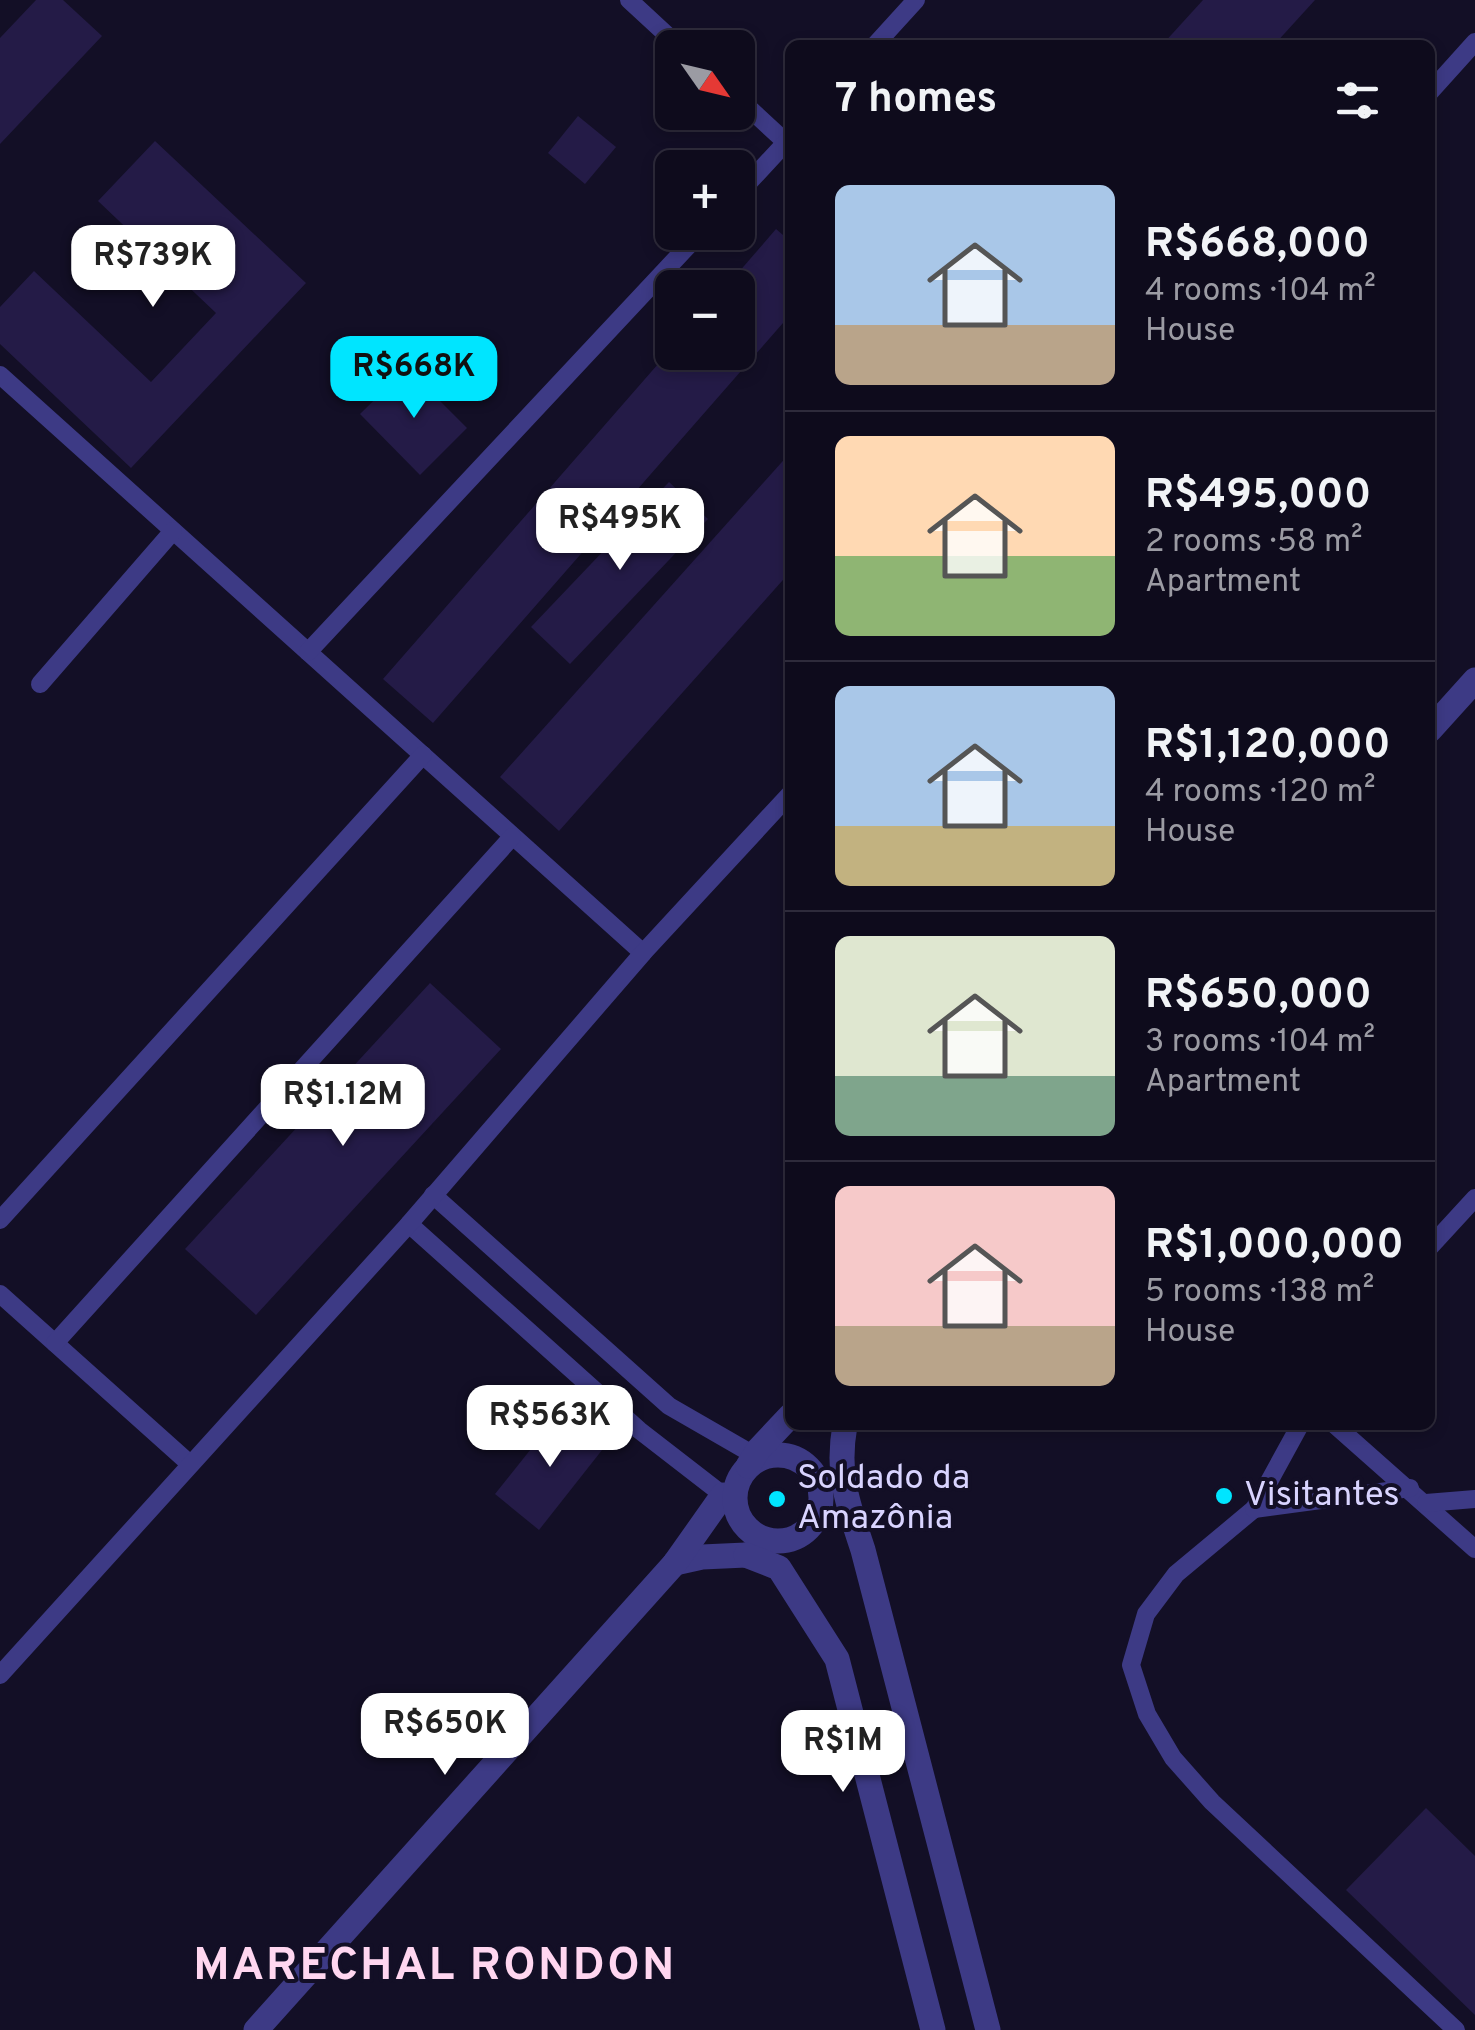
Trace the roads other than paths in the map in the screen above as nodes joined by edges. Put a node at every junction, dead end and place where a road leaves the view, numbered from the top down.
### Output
1 (629, 0) edge
2 (916, 0) edge
3 (662, 30) edge
4 (880, 40) edge
5 (1475, 42) edge
6 (1435, 86) edge
7 (755, 113) edge
8 (785, 139) edge
9 (785, 146) edge
10 (755, 177) edge
11 (684, 250) edge
12 (0, 376) edge
13 (173, 531) junction
14 (308, 652) junction
15 (1475, 680) edge
16 (40, 684) dead end
17 (1435, 724) edge
18 (423, 755) junction
19 (785, 799) edge
20 (512, 838) junction
21 (643, 953) junction
22 (433, 1195) junction
23 (1475, 1198) edge
24 (0, 1220) edge
25 (408, 1224) junction
26 (1435, 1242) edge
27 (0, 1294) edge
28 (55, 1344) junction
29 (668, 1406) junction
30 (785, 1423) edge
31 (639, 1430) junction
32 (844, 1430) edge
33 (1297, 1430) edge
34 (1341, 1430) edge
35 (756, 1462) junction
36 (190, 1464) junction
37 (807, 1466) junction
38 (1410, 1488) junction
39 (844, 1496) junction
40 (1475, 1499) edge
41 (729, 1500) junction
42 (1426, 1503) junction
43 (1254, 1509) junction
44 (1475, 1548) edge
45 (767, 1550) junction
46 (674, 1563) junction
47 (0, 1675) edge
48 (256, 2030) edge
49 (933, 2030) edge
50 (988, 2030) edge
51 (1456, 2030) edge

1 - 3 lane
2 - 4 lane
5 - 6 lane
7 - 8 lane
9 - 10 lane
11 - 14 lane
12 - 13 lane
13 - 14 lane
13 - 16 lane
14 - 18 lane
15 - 17 street
18 - 20 lane
18 - 24 lane
19 - 21 lane
20 - 21 lane
20 - 28 lane
21 - 22 lane
22 - 25 lane
22 - 29 lane
23 - 26 lane
25 - 31 lane
25 - 36 lane
27 - 28 lane
28 - 36 lane
29 - 31 lane
29 - 35 lane
30 - 35 street
31 - 41 lane
32 - 39 street
33 - 43 lane
34 - 38 lane
35 - 37 street
35 - 41 street
36 - 47 lane
37 - 39 street
37 - 45 street
38 - 42 lane
38 - 43 lane
39 - 50 street
40 - 42 lane
41 - 45 street
41 - 46 street
42 - 44 lane
43 - 51 lane
45 - 46 street
45 - 49 street
46 - 48 street

